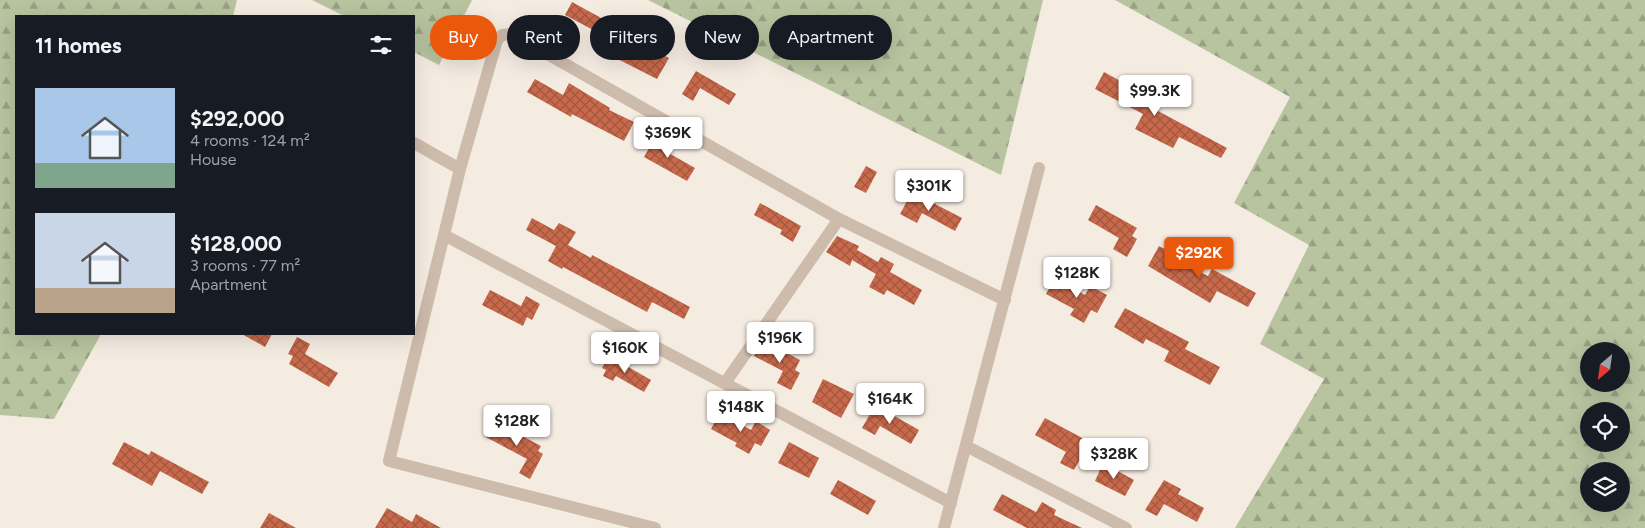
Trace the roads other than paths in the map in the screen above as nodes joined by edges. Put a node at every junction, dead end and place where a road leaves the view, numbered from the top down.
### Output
1 (415, 144) edge
2 (1039, 168) dead end
3 (460, 169) junction
4 (839, 219) junction
5 (444, 235) junction
6 (1005, 300) junction
7 (725, 383) junction
8 (966, 446) junction
9 (951, 502) junction
10 (655, 528) edge
11 (944, 528) edge
12 (1126, 528) edge

1 - 3 street
2 - 6 street
3 - 4 street
3 - 5 street
4 - 6 street
4 - 7 street
5 - 7 street
5 - 10 street
6 - 8 street
7 - 9 street
8 - 9 street
8 - 12 street
9 - 11 street

